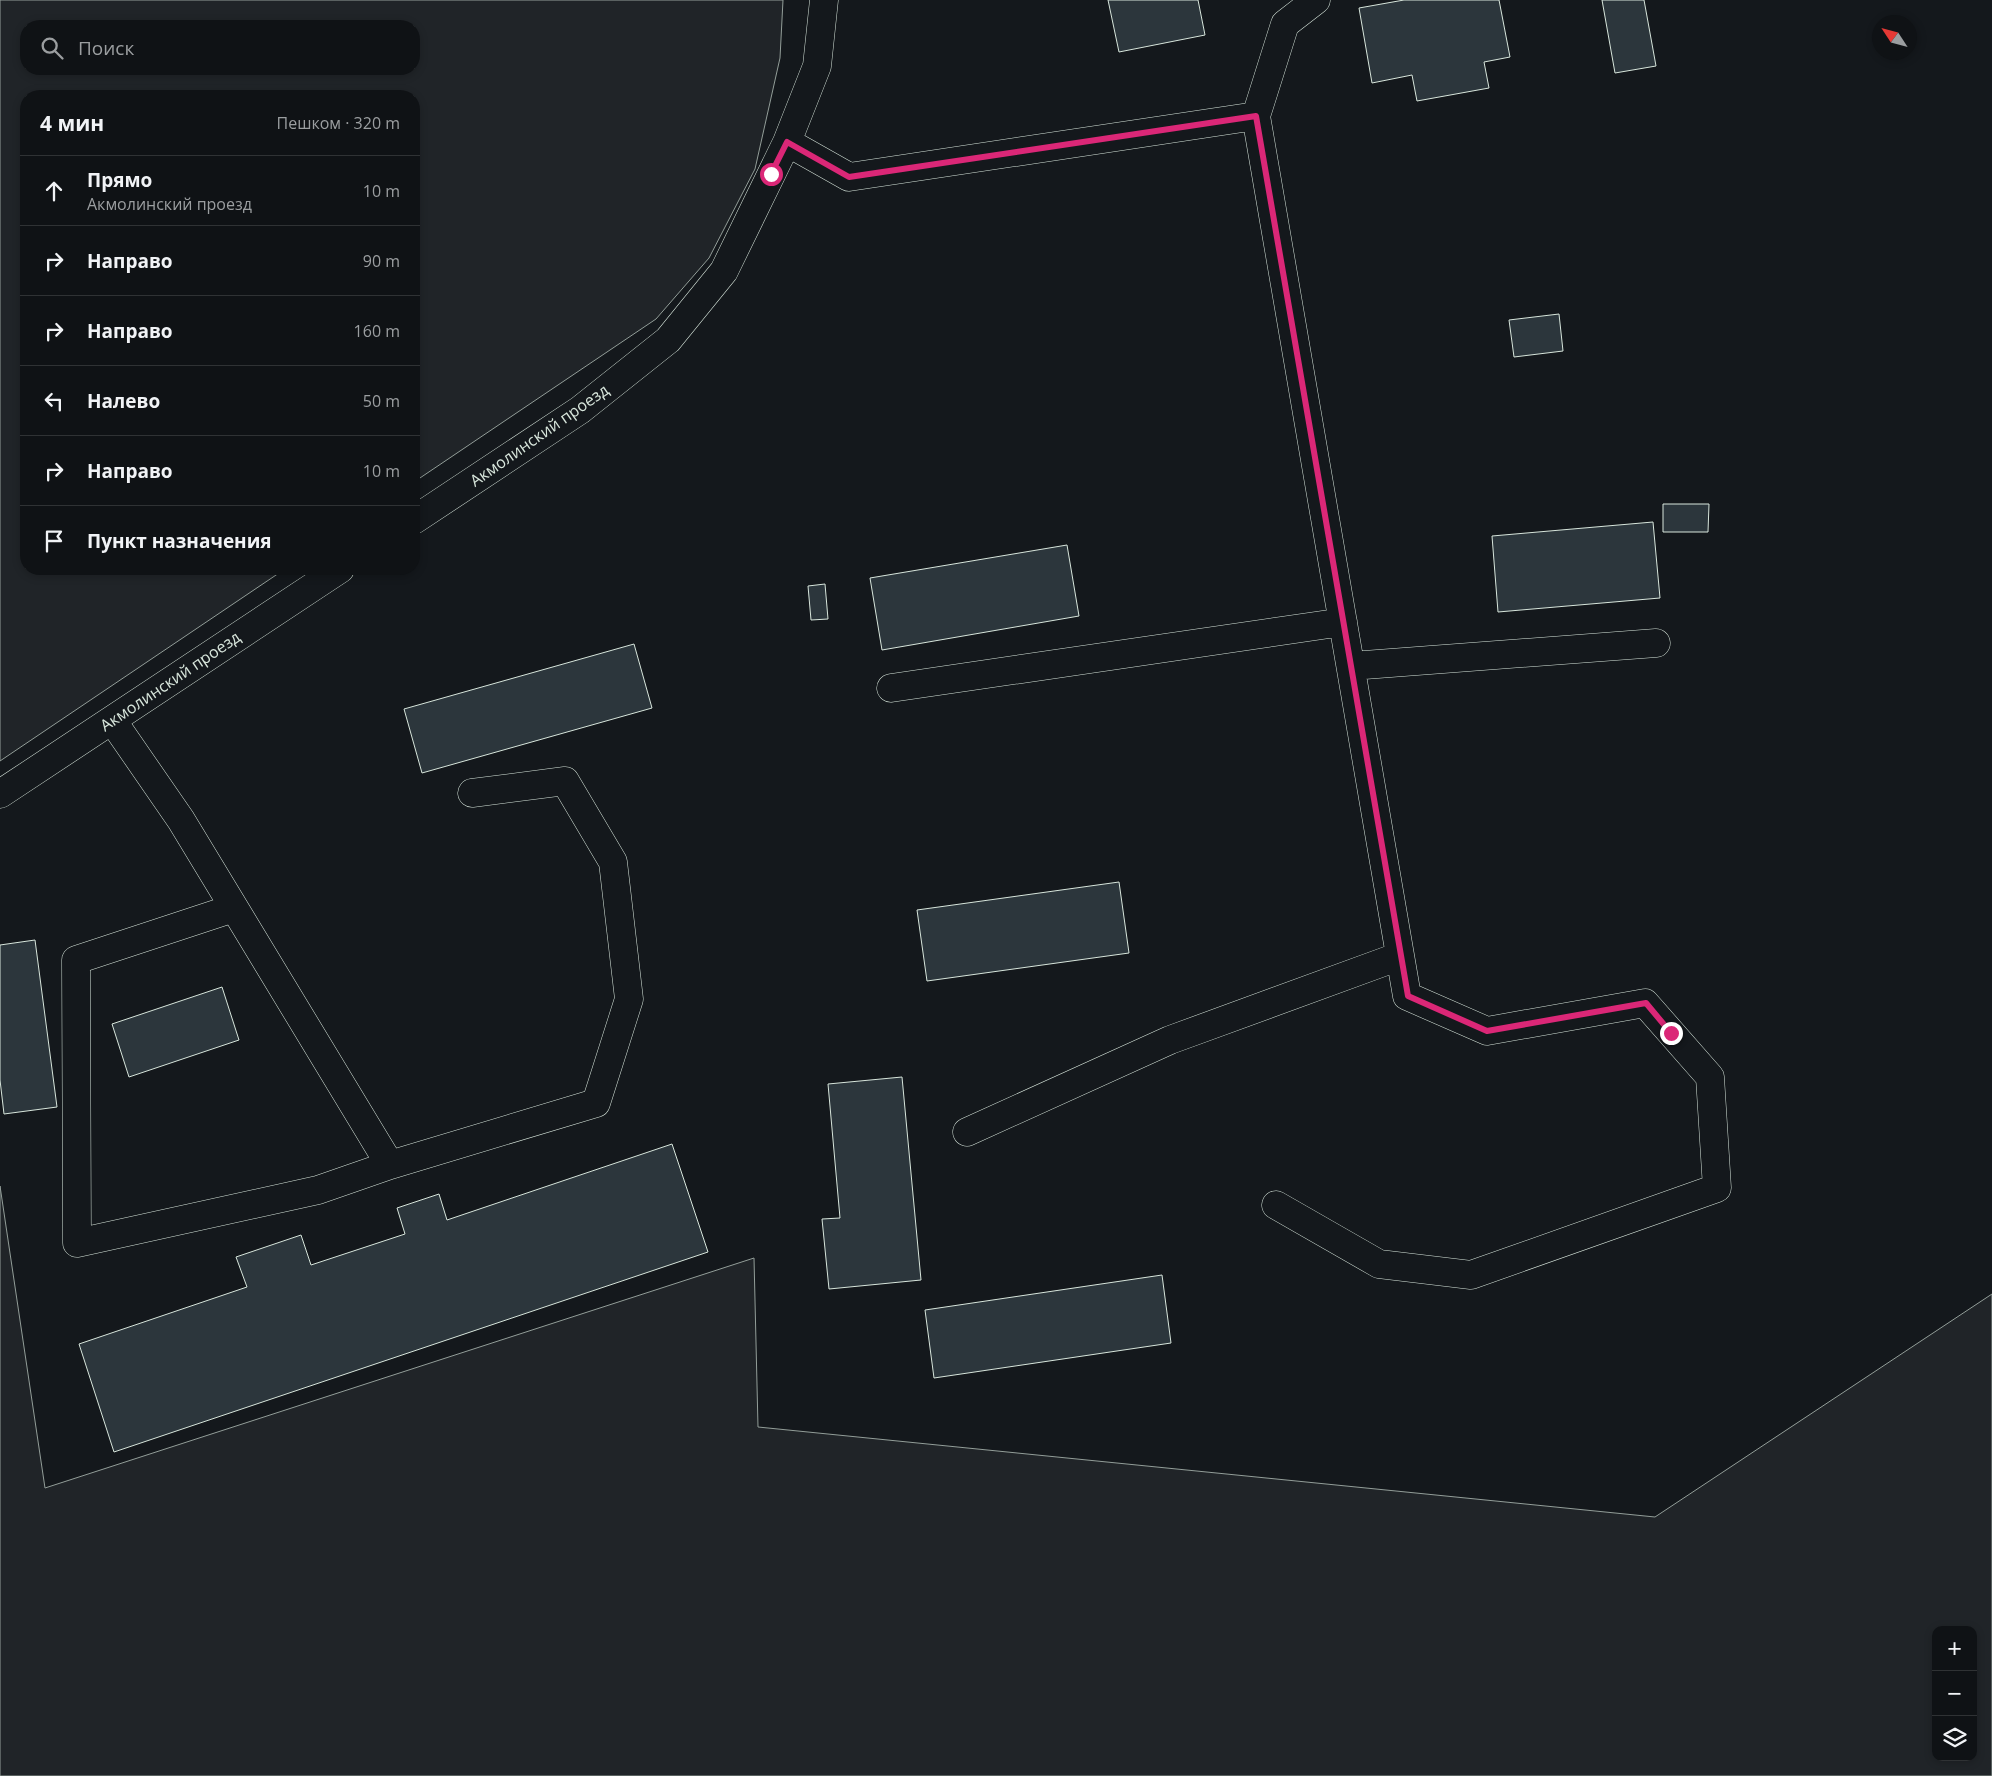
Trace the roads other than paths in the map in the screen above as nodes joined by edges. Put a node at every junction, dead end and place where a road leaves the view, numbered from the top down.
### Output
1 (824, 0) edge
2 (1316, 0) edge
3 (1256, 116) junction
4 (787, 142) junction
5 (420, 516) edge
6 (331, 575) edge
7 (1343, 622) junction
8 (1656, 643) dead end
9 (1351, 666) junction
10 (891, 688) dead end
11 (112, 720) junction
12 (472, 793) dead end
13 (0, 794) edge
14 (234, 908) junction
15 (1400, 956) junction
16 (968, 1132) dead end
17 (390, 1164) junction
18 (1276, 1205) dead end

1 - 4 street, Акмолинский проезд
2 - 3 street
3 - 4 street
3 - 7 street
4 - 5 street, Акмолинский проезд
6 - 11 street, Акмолинский проезд
7 - 9 street
7 - 10 street
8 - 9 street
9 - 15 street
11 - 13 street, Акмолинский проезд
11 - 14 street
12 - 17 street
14 - 17 street
14 - 17 street
15 - 16 street
15 - 18 street

